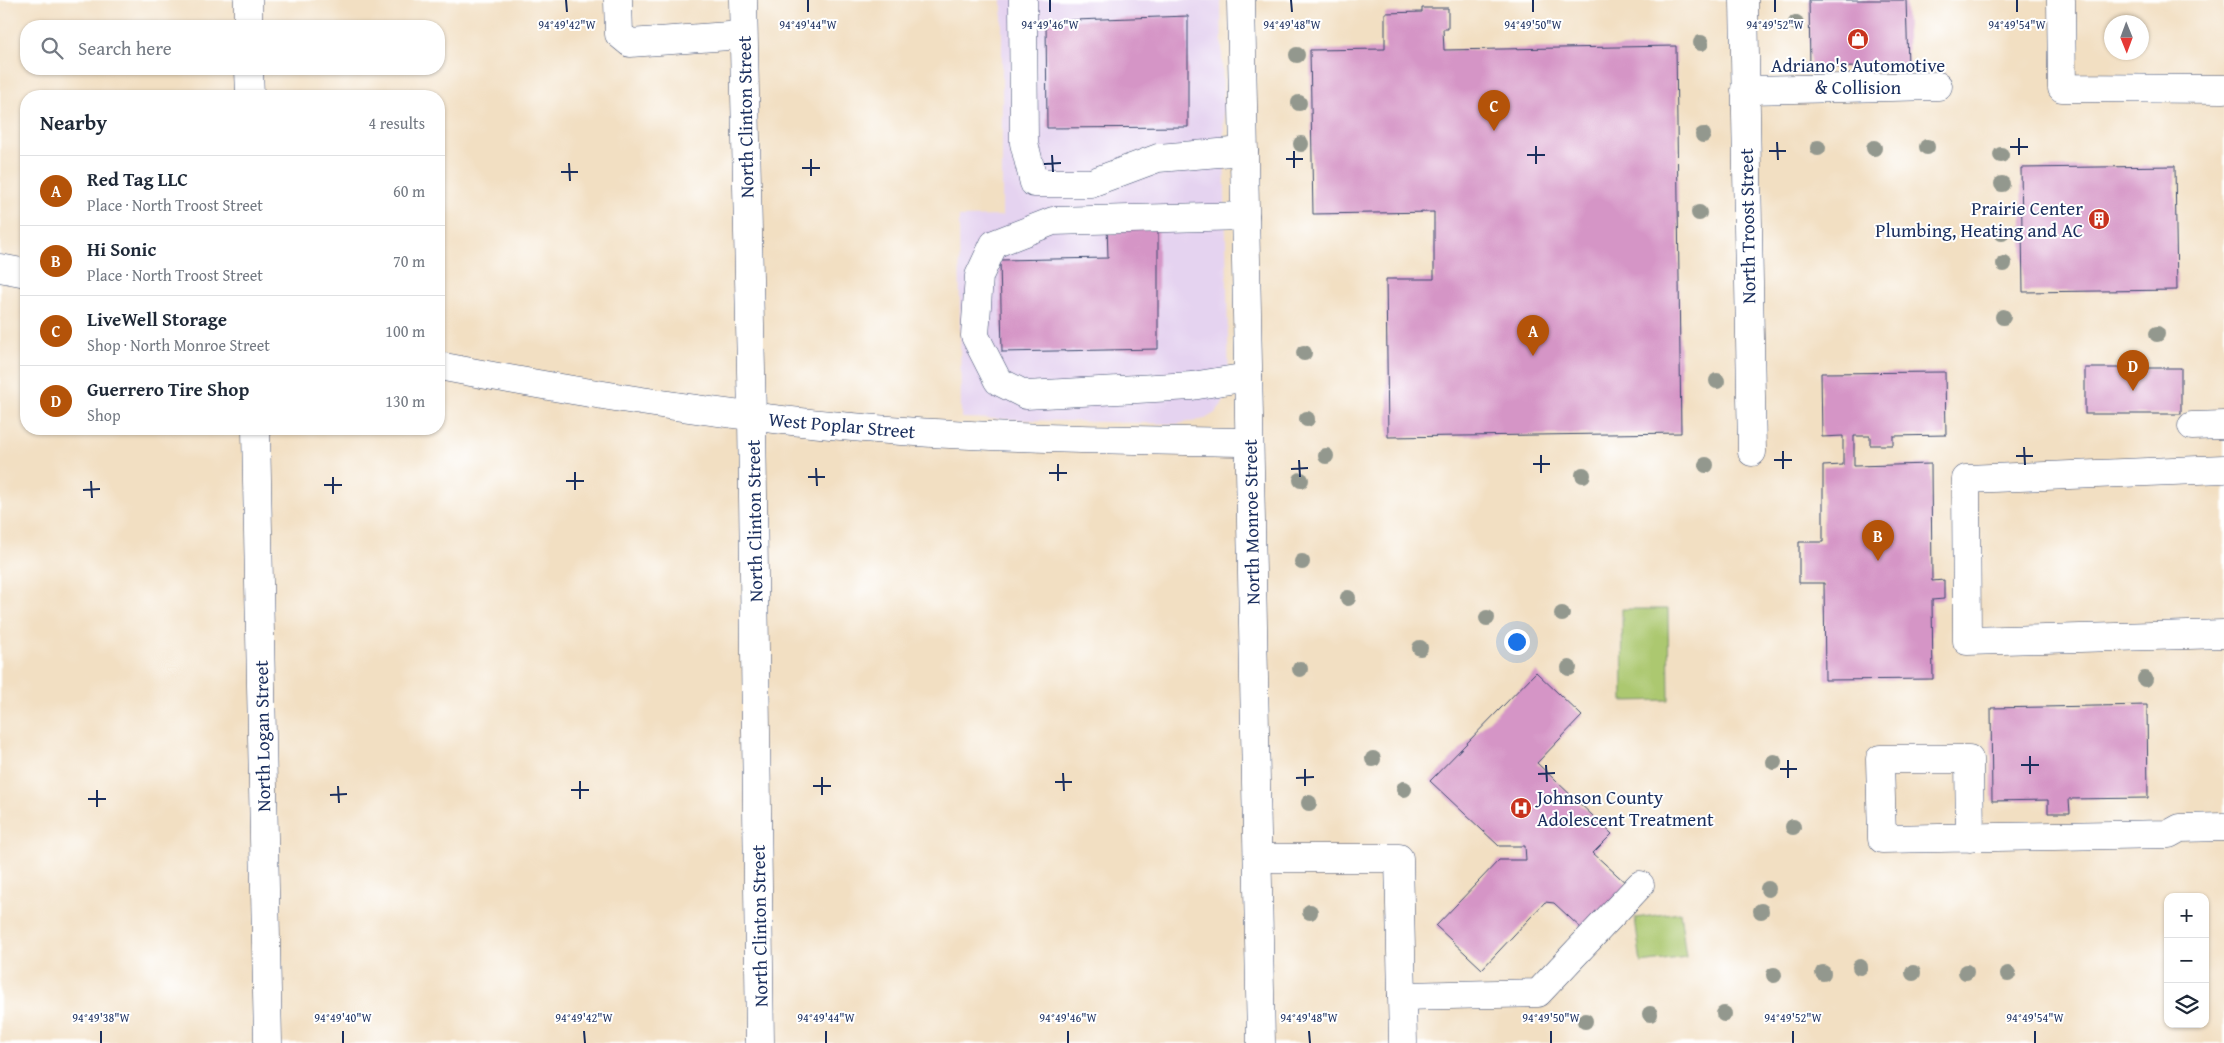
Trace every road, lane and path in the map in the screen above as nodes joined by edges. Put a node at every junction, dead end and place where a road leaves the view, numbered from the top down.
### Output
1 (248, 0) edge
2 (618, 0) edge
3 (743, 0) edge
4 (1022, 0) edge
5 (1242, 0) edge
6 (1744, 0) edge
7 (2061, 0) edge
8 (248, 20) edge
9 (744, 35) junction
10 (249, 75) edge
11 (1938, 86) dead end
12 (2224, 88) edge
13 (250, 90) edge
14 (1745, 90) junction
15 (1244, 151) junction
16 (1245, 216) junction
17 (0, 268) edge
18 (20, 272) edge
19 (445, 367) edge
20 (1248, 377) junction
21 (1026, 395) junction
22 (752, 417) junction
23 (2224, 425) edge
24 (2192, 426) dead end
25 (256, 435) edge
26 (1025, 438) junction
27 (1249, 442) junction
28 (1752, 452) dead end
29 (2224, 469) edge
30 (2224, 634) edge
31 (2224, 827) edge
32 (1970, 838) dead end
33 (1258, 858) junction
34 (1640, 885) dead end
35 (1402, 996) junction
36 (268, 1043) edge
37 (760, 1043) edge
38 (1262, 1043) edge
39 (1403, 1043) edge

1 - 8 street
2 - 9 street
3 - 9 street, North Clinton Street
4 - 15 street
5 - 15 street, North Monroe Street
6 - 14 street, North Troost Street
7 - 12 street
9 - 22 street, North Clinton Street
10 - 13 street
11 - 14 street
14 - 28 street, North Troost Street
15 - 16 street, North Monroe Street
16 - 20 street, North Monroe Street
16 - 21 street
17 - 18 street
19 - 22 street, West Poplar Street
20 - 21 street
20 - 27 street, North Monroe Street
21 - 26 street
22 - 26 street, West Poplar Street
22 - 37 street, North Clinton Street
23 - 24 street
25 - 36 street, North Logan Street
26 - 27 street, West Poplar Street
27 - 33 street, North Monroe Street
29 - 30 street
31 - 32 street
33 - 35 street
33 - 38 street, North Monroe Street
34 - 35 street
35 - 39 street

